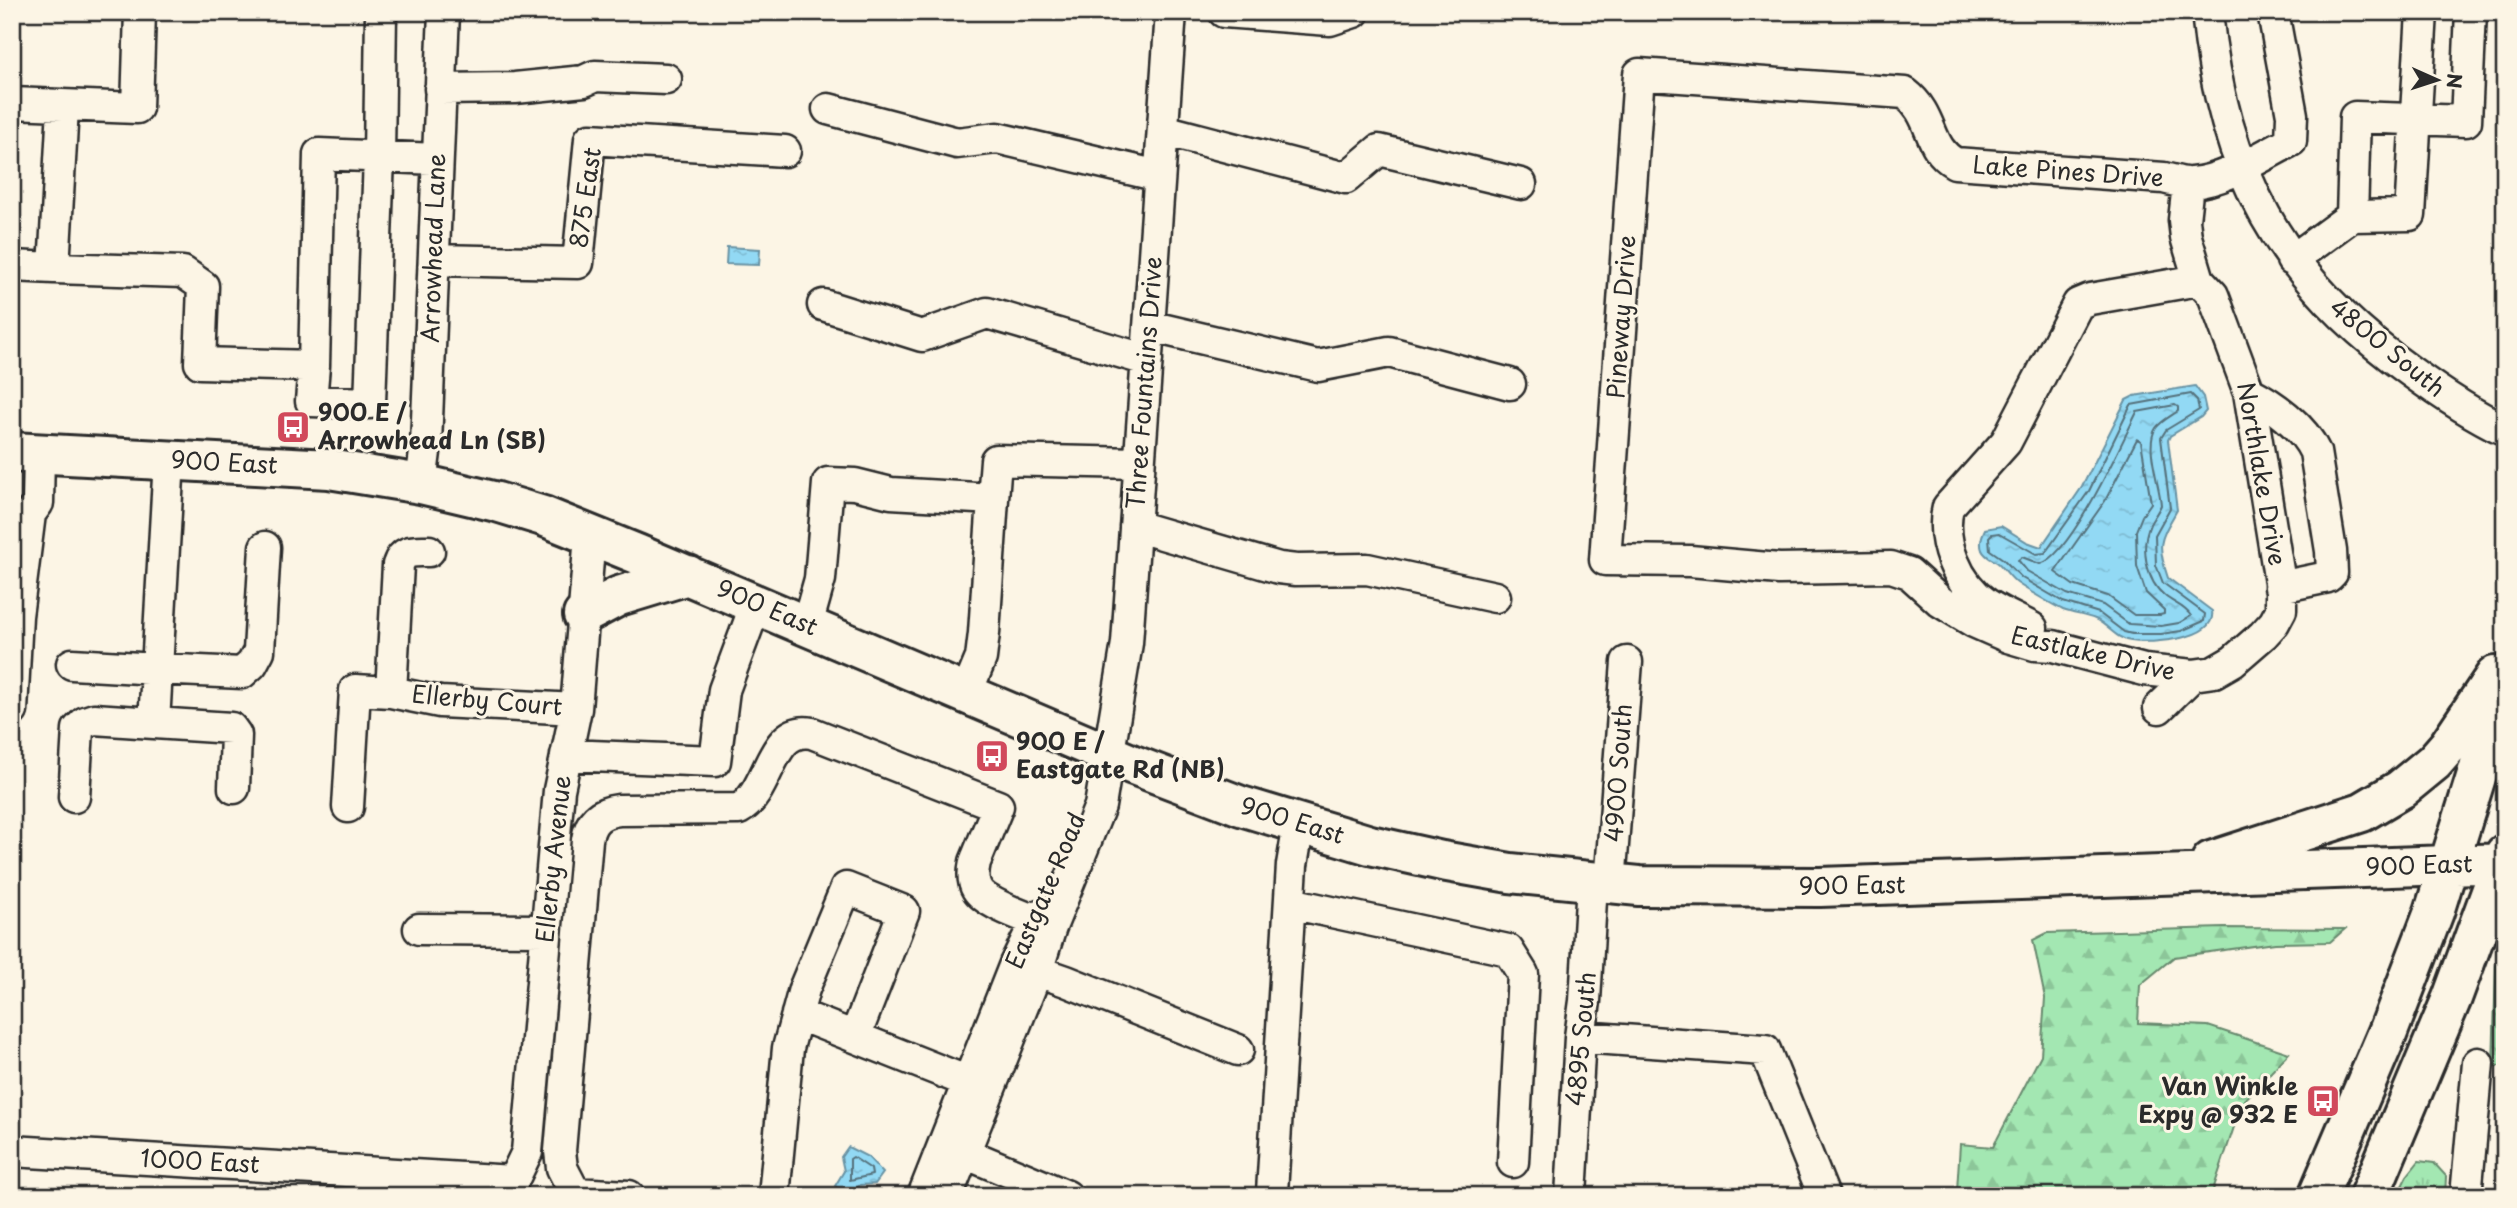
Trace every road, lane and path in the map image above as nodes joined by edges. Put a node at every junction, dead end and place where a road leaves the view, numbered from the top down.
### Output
1 (140, 12) edge
2 (381, 12) edge
3 (444, 12) edge
4 (1171, 12) edge
5 (1224, 12) edge
6 (1354, 12) edge
7 (2207, 12) edge
8 (2273, 12) edge
9 (2421, 12) edge
10 (2471, 12) edge
11 (1639, 74) joint
12 (666, 79) dead end
13 (440, 89) junction
14 (12, 103) edge
15 (63, 107) junction
16 (828, 109) dead end
17 (2416, 120) junction
18 (1163, 130) junction
19 (785, 151) dead end
20 (379, 156) junction
21 (438, 159) junction
22 (2241, 167) junction
23 (1160, 176) junction
24 (1521, 184) dead end
25 (2188, 184) junction
26 (2352, 216) junction
27 (434, 260) junction
28 (2292, 260) junction
29 (12, 266) edge
30 (54, 268) junction
31 (2200, 280) junction
32 (823, 305) dead end
33 (1149, 326) junction
34 (1147, 360) junction
35 (314, 366) junction
36 (1510, 384) dead end
37 (2249, 392) junction
38 (2505, 430) edge
39 (26, 453) edge
40 (169, 460) junction
41 (1139, 463) junction
42 (421, 484) junction
43 (993, 499) junction
44 (1135, 526) junction
45 (590, 534) junction
46 (265, 547) dead end
47 (429, 551) dead end
48 (1605, 560) joint
49 (688, 575) junction
50 (1495, 597) dead end
51 (2281, 598) junction
52 (755, 604) junction
53 (583, 615) junction
54 (15, 617) edge
55 (807, 625) junction
56 (2053, 646) junction
57 (1628, 662) dead end
58 (2505, 662) edge
59 (72, 664) dead end
60 (157, 669) junction
61 (2193, 675) junction
62 (2505, 684) edge
63 (391, 692) junction
64 (966, 694) junction
65 (2159, 708) dead end
66 (576, 709) junction
67 (12, 711) edge
68 (154, 723) junction
69 (1108, 753) junction
70 (566, 755) junction
71 (234, 788) dead end
72 (74, 797) dead end
73 (348, 807) dead end
74 (1299, 824) junction
75 (2504, 860) edge
76 (2450, 865) junction
77 (2162, 876) junction
78 (1601, 884) junction
79 (1290, 903) junction
80 (1044, 924) junction
81 (419, 929) dead end
82 (547, 930) junction
83 (1026, 967) junction
84 (797, 1014) junction
85 (855, 1037) junction
86 (1580, 1037) junction
87 (1238, 1050) dead end
88 (2478, 1063) dead end
89 (979, 1086) junction
90 (954, 1149) junction
91 (12, 1151) edge
92 (1513, 1162) dead end
93 (513, 1181) joint
94 (1272, 1192) dead end
95 (575, 1194) edge
96 (629, 1196) edge
97 (774, 1196) edge
98 (923, 1196) edge
99 (947, 1196) edge
100 (1067, 1196) edge
101 (1571, 1196) edge
102 (1824, 1196) edge
103 (2318, 1196) edge
104 (2369, 1196) edge
105 (2466, 1196) edge

1 - 15 street
2 - 20 street
3 - 13 street, Arrowhead Lane
4 - 18 street, Three Fountains Drive
5 - 6 street
7 - 22 street, 4800 South
8 - 22 street, Lake Pines Drive
9 - 17 street
10 - 17 street
11 - 25 street, Lake Pines Drive
11 - 48 street, Pineway Drive
12 - 13 street
13 - 21 street, Arrowhead Lane
14 - 15 street
15 - 30 street
16 - 23 street
17 - 26 street
17 - 26 street
18 - 23 street, Three Fountains Drive
18 - 24 street
19 - 27 street, 875 East
20 - 21 street
20 - 35 street
20 - 35 street
21 - 27 street, Arrowhead Lane
22 - 25 street, Lake Pines Drive
22 - 28 street, 4800 South
23 - 33 street, Three Fountains Drive
25 - 31 street, Northlake Drive
26 - 28 street
27 - 42 street, Arrowhead Lane
28 - 38 street, 4800 South
29 - 30 street
30 - 35 street
31 - 37 street, Northlake Drive
31 - 56 street
32 - 34 street
33 - 34 street, Three Fountains Drive
33 - 36 street
34 - 41 street, Three Fountains Drive
37 - 51 street, Northlake Drive
37 - 51 street
39 - 40 main road, 900 East
39 - 54 street
40 - 42 main road, 900 East
40 - 60 street
41 - 43 street
41 - 44 street, Three Fountains Drive
42 - 45 main road, 900 East
43 - 55 street
43 - 64 street
44 - 50 street
44 - 69 street, Three Fountains Drive
45 - 49 main road, 900 East
45 - 53 street, Ellerby Avenue
46 - 60 street
47 - 63 street
48 - 56 street, Eastlake Drive
49 - 52 main road, 900 East
49 - 53 main road
51 - 61 street, Eastlake Drive
52 - 55 main road, 900 East
52 - 70 street
53 - 66 street, Ellerby Avenue
54 - 67 street
55 - 64 main road, 900 East
56 - 61 street, Eastlake Drive
57 - 78 street, 4900 South
58 - 77 main road
59 - 60 street
60 - 68 street
61 - 65 street
62 - 76 main road
63 - 66 street, Ellerby Court
63 - 73 street, Ellerby Court
64 - 69 main road, 900 East
66 - 70 street, Ellerby Avenue
68 - 71 street
68 - 72 street
69 - 74 main road, 900 East
69 - 80 street, Eastgate Road
70 - 82 street, Ellerby Avenue
74 - 78 main road, 900 East
74 - 79 street
75 - 76 main road, 900 East
75 - 104 main road
76 - 77 main road, 900 East
76 - 103 main road
77 - 78 main road, 900 East
78 - 86 street, 4895 South
79 - 92 street
79 - 94 street
80 - 83 street, Eastgate Road
80 - 95 street
81 - 82 street
82 - 93 street, Ellerby Avenue
83 - 87 street
83 - 89 street, Eastgate Road
84 - 85 street
84 - 85 street
84 - 97 street
85 - 89 street
86 - 101 street, 4895 South
86 - 102 street
88 - 105 street
89 - 90 street, Eastgate Road
90 - 98 street, Eastgate Road
90 - 99 street, Eastgate Road
90 - 100 street
91 - 93 street, 1000 East
95 - 96 street

